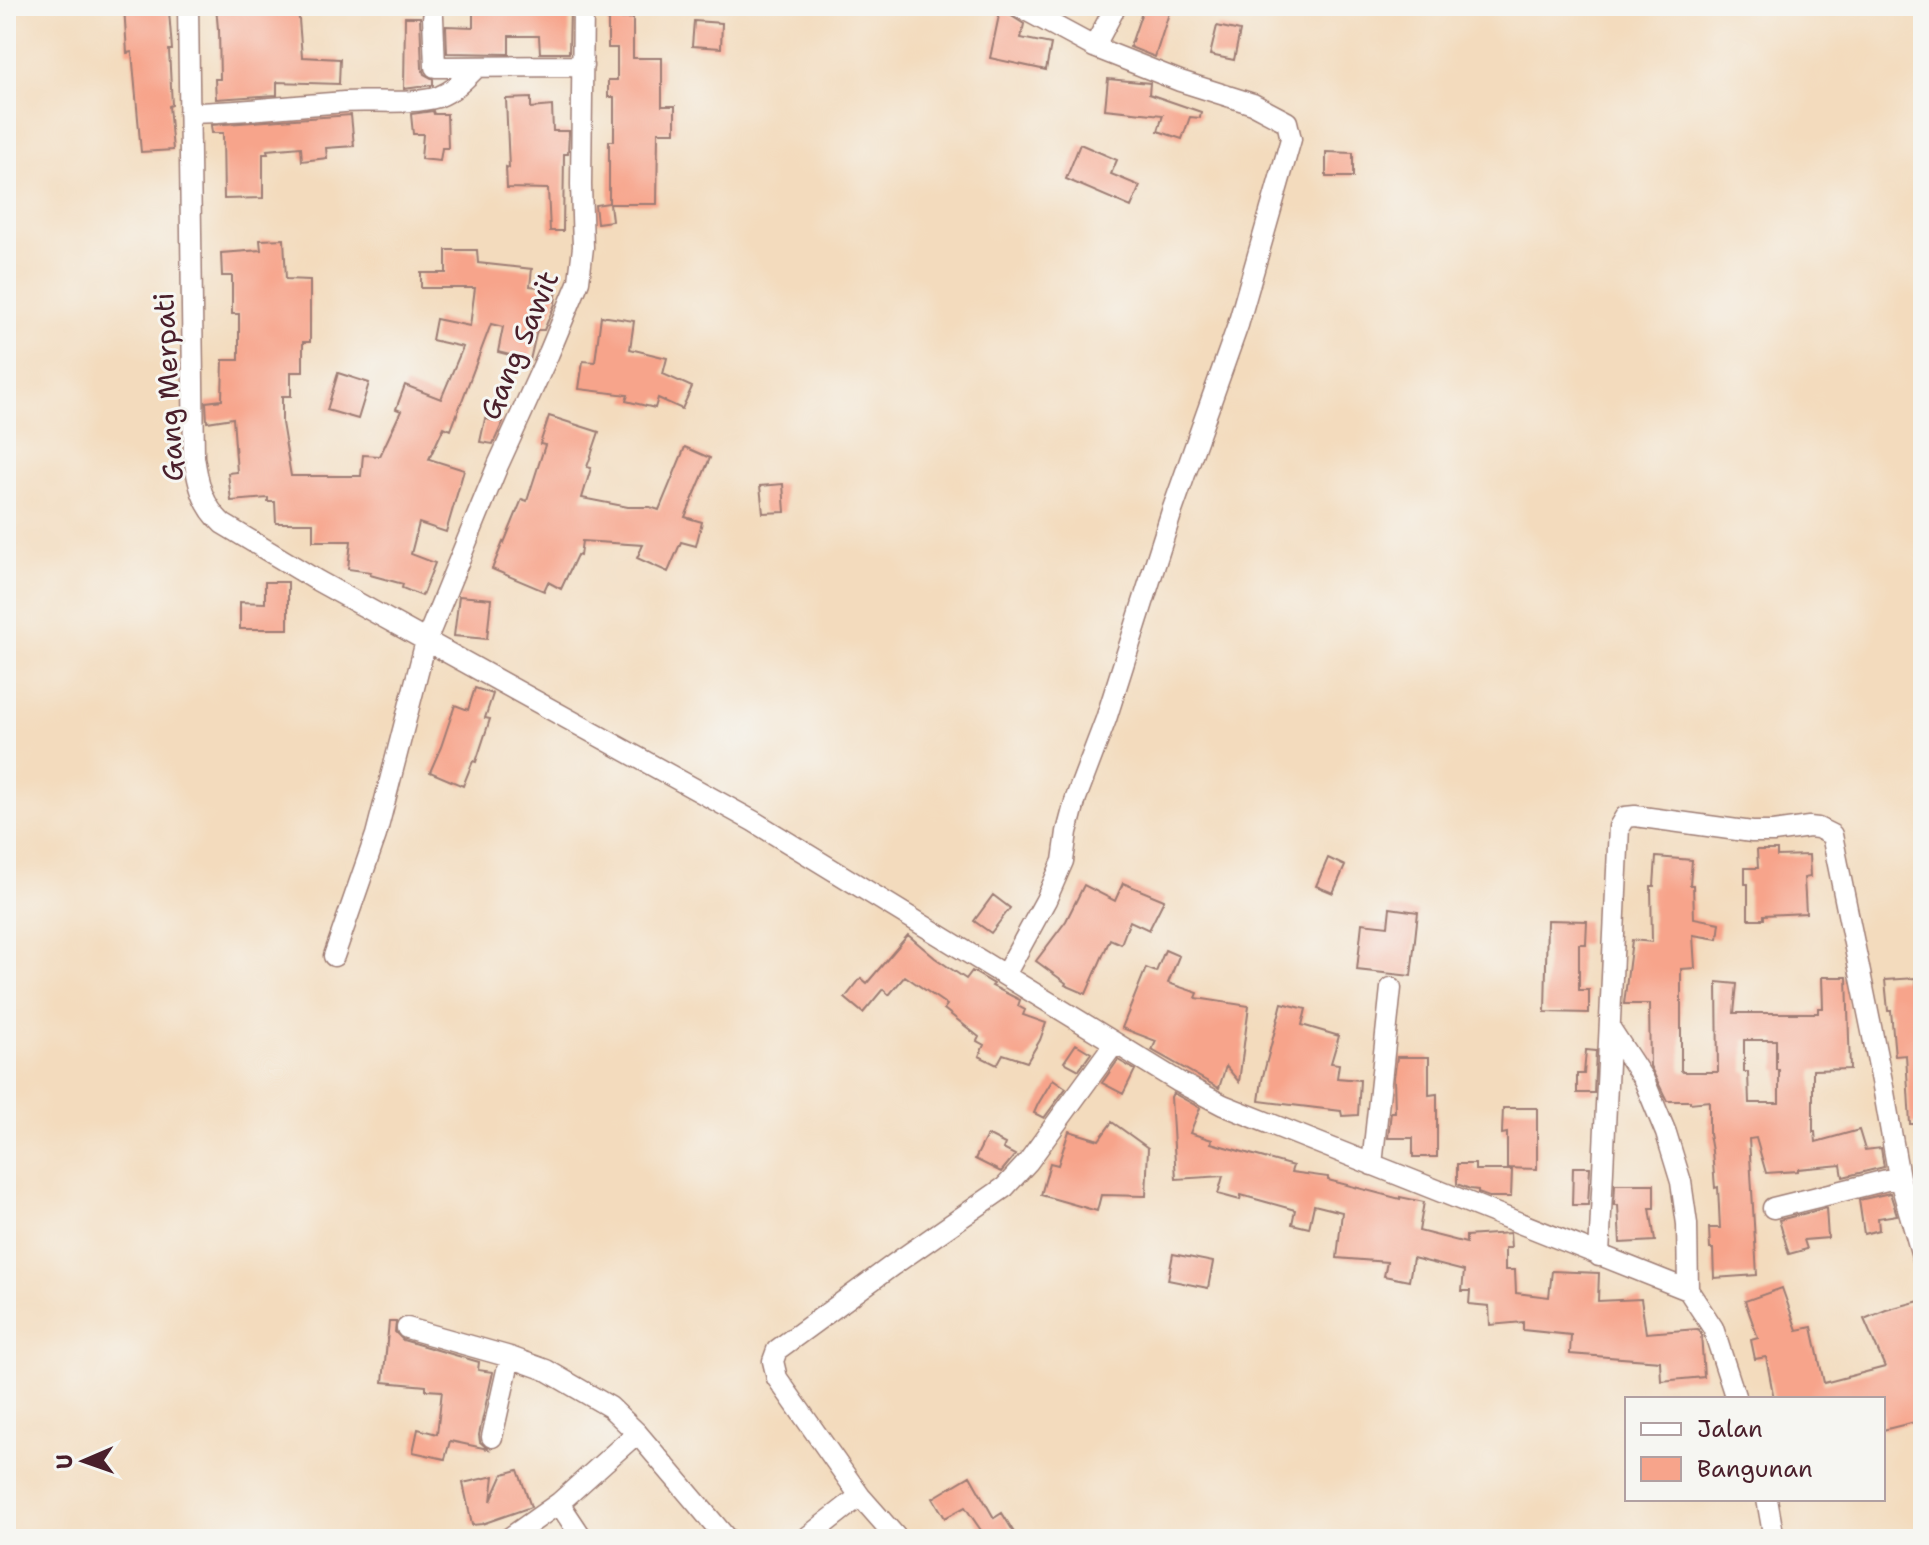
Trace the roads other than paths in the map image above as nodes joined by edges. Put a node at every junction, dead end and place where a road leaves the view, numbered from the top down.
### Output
1 (188, 6) edge
2 (583, 6) edge
3 (1018, 6) edge
4 (1116, 6) edge
5 (433, 17) dead end
6 (1094, 47) junction
7 (583, 66) junction
8 (477, 67) junction
9 (189, 113) junction
10 (426, 641) junction
11 (334, 956) dead end
12 (1005, 975) junction
13 (1391, 988) dead end
14 (1610, 1028) junction
15 (1114, 1044) junction
16 (1372, 1165) junction
17 (1899, 1177) junction
18 (1773, 1208) dead end
19 (1599, 1256) junction
20 (1923, 1259) edge
21 (1688, 1290) junction
22 (407, 1328) dead end
23 (510, 1357) junction
24 (1735, 1397) edge
25 (637, 1433) junction
26 (492, 1437) dead end
27 (860, 1496) junction
28 (1767, 1501) edge
29 (559, 1503) junction
30 (508, 1539) edge
31 (583, 1539) edge
32 (727, 1539) edge
33 (805, 1539) edge
34 (898, 1539) edge
35 (1774, 1539) edge

1 - 9 street, Gang Merpati
2 - 7 street, Gang Sawit
3 - 6 street
4 - 6 street
5 - 8 street
6 - 12 street
7 - 8 street
7 - 10 street, Gang Sawit
8 - 9 street
9 - 10 street, Gang Merpati
10 - 11 street, Gang Sawit
10 - 12 street, Gang Merpati
12 - 15 street, Gang Merpati
13 - 16 street
14 - 17 street
14 - 19 street
14 - 21 street
15 - 16 street, Gang Merpati
15 - 27 street
16 - 19 street, Gang Merpati
17 - 18 street
17 - 20 street
19 - 21 street, Gang Merpati
21 - 24 street
22 - 23 street
23 - 25 street
23 - 26 street
25 - 29 street
25 - 32 street
27 - 33 street
27 - 34 street
28 - 35 street
29 - 30 street
29 - 31 street

